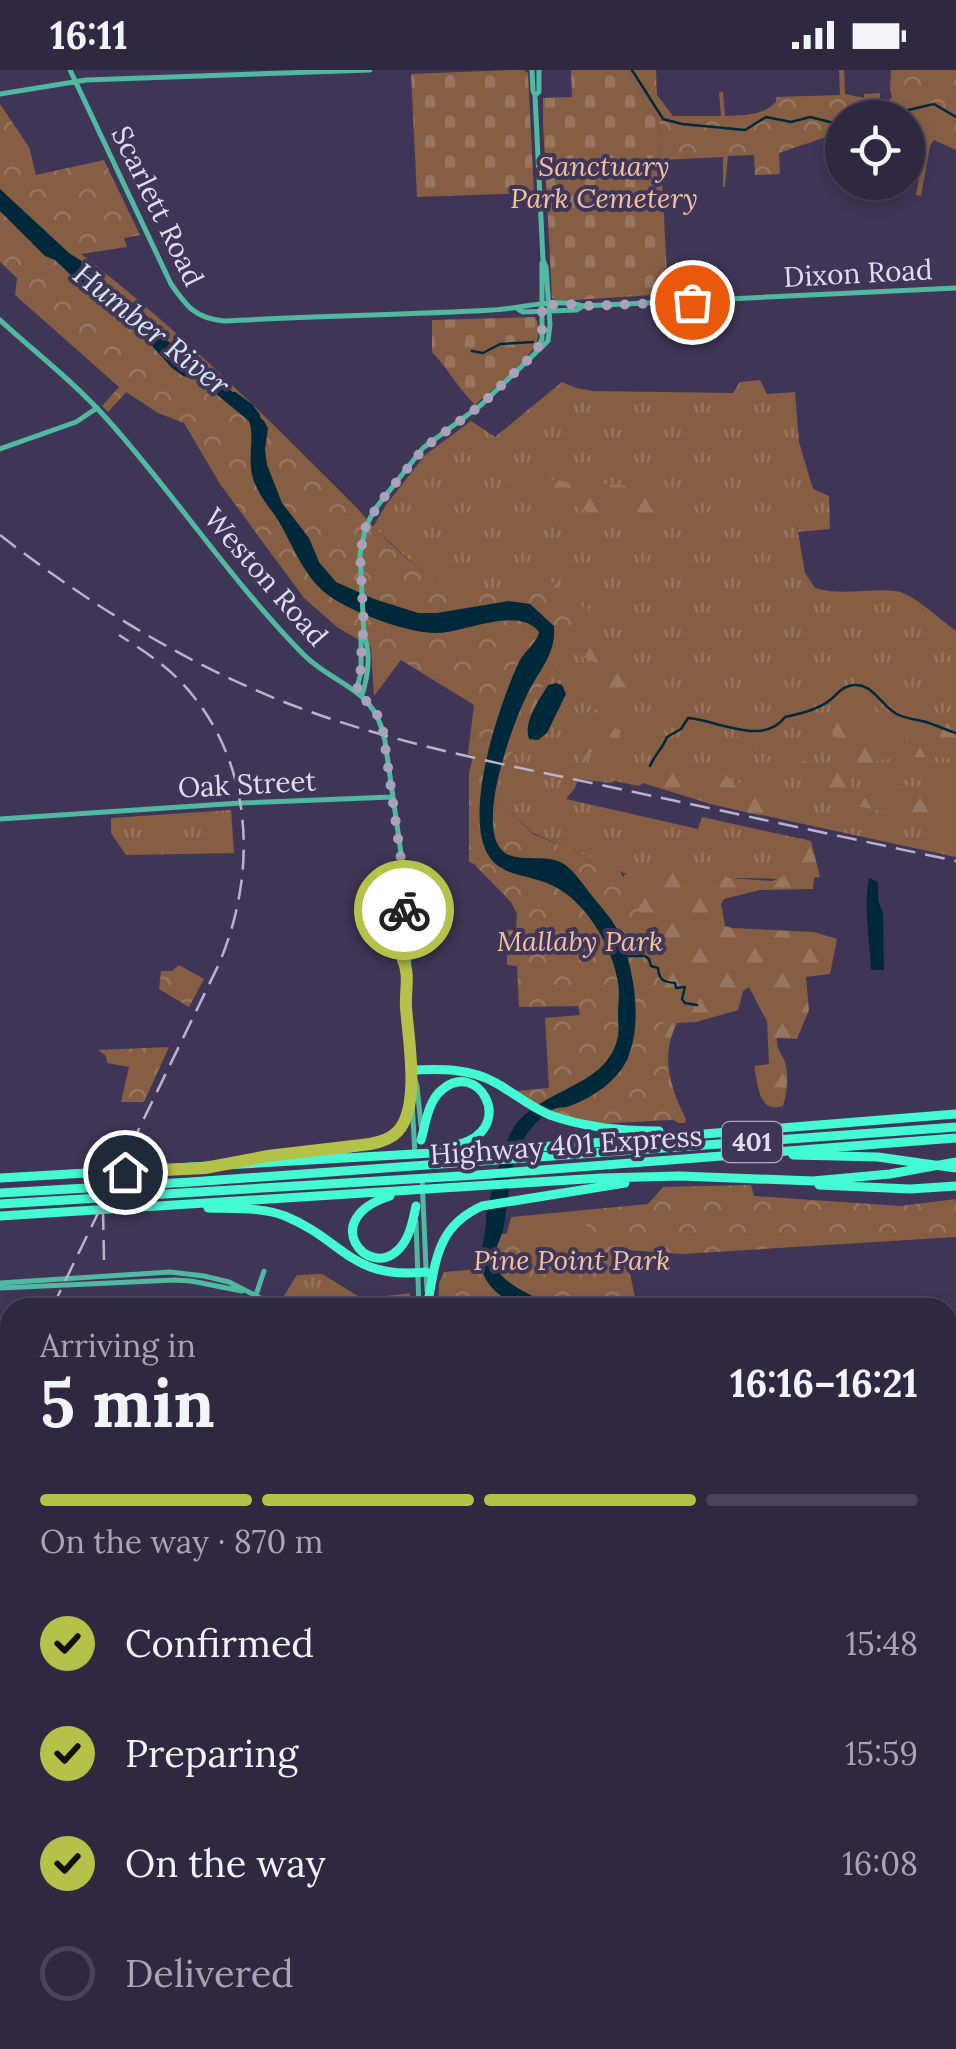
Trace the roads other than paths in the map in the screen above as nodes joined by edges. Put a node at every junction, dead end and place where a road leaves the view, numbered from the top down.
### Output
1 (70, 70) edge
2 (370, 70) edge
3 (535, 70) edge
4 (75, 81) junction
5 (0, 94) edge
6 (956, 288) edge
7 (545, 308) junction
8 (0, 320) edge
9 (241, 320) joint
10 (96, 408) junction
11 (0, 449) edge
12 (359, 694) junction
13 (392, 798) junction
14 (0, 819) edge
15 (412, 1070) junction
16 (410, 1088) junction
17 (956, 1114) edge
18 (956, 1127) edge
19 (686, 1134) junction
20 (956, 1138) edge
21 (418, 1140) junction
22 (550, 1151) junction
23 (776, 1152) junction
24 (411, 1154) junction
25 (956, 1165) edge
26 (205, 1168) junction
27 (680, 1176) junction
28 (0, 1177) edge
29 (797, 1180) junction
30 (478, 1181) junction
31 (956, 1186) edge
32 (426, 1190) junction
33 (107, 1191) junction
34 (0, 1192) edge
35 (0, 1204) edge
36 (420, 1206) junction
37 (155, 1207) junction
38 (0, 1216) edge
39 (264, 1271) dead end
40 (422, 1272) junction
41 (0, 1286) edge
42 (253, 1294) junction
43 (261, 1298) edge
44 (422, 1298) edge
45 (424, 1298) edge

1 - 4 main road, Scarlett Road
2 - 4 main road
3 - 7 main road
4 - 5 main road
4 - 9 main road, Scarlett Road
6 - 7 main road, Dixon Road
7 - 9 main road, Dixon Road
7 - 12 main road
8 - 10 main road, Weston Road
10 - 11 main road
10 - 12 main road, Weston Road
12 - 13 main road, Weston Road
13 - 14 main road, Oak Street
13 - 15 main road, Weston Road
15 - 16 main road, Weston Road
15 - 19 highway
15 - 21 main road, Weston Road
16 - 21 main road, Weston Road
16 - 26 highway
17 - 19 highway, 401
18 - 22 highway, Highway 401 Express / 401
19 - 22 highway, 401
20 - 23 highway, Highway 401 Express / 401
21 - 24 highway
21 - 36 main road, Weston Road
22 - 24 highway, 401
22 - 33 highway, Highway 401 Express / 401
23 - 25 highway
23 - 30 highway, Highway 401 Express / 401
24 - 26 highway, 401
25 - 29 highway, 401
26 - 28 highway, 401
27 - 29 highway, 401
27 - 30 highway, 401
27 - 45 highway
29 - 31 highway
30 - 32 highway, 401
30 - 33 highway, Highway 401 Express / 401
32 - 36 highway
32 - 37 highway, 401
33 - 34 highway, Highway 401 Express / 401
33 - 35 highway, Highway 401 Express / 401
36 - 40 main road, Weston Road
37 - 38 highway, 401
37 - 40 highway
39 - 42 main road
40 - 44 main road, Weston Road
41 - 42 main road
41 - 42 main road
42 - 43 main road

